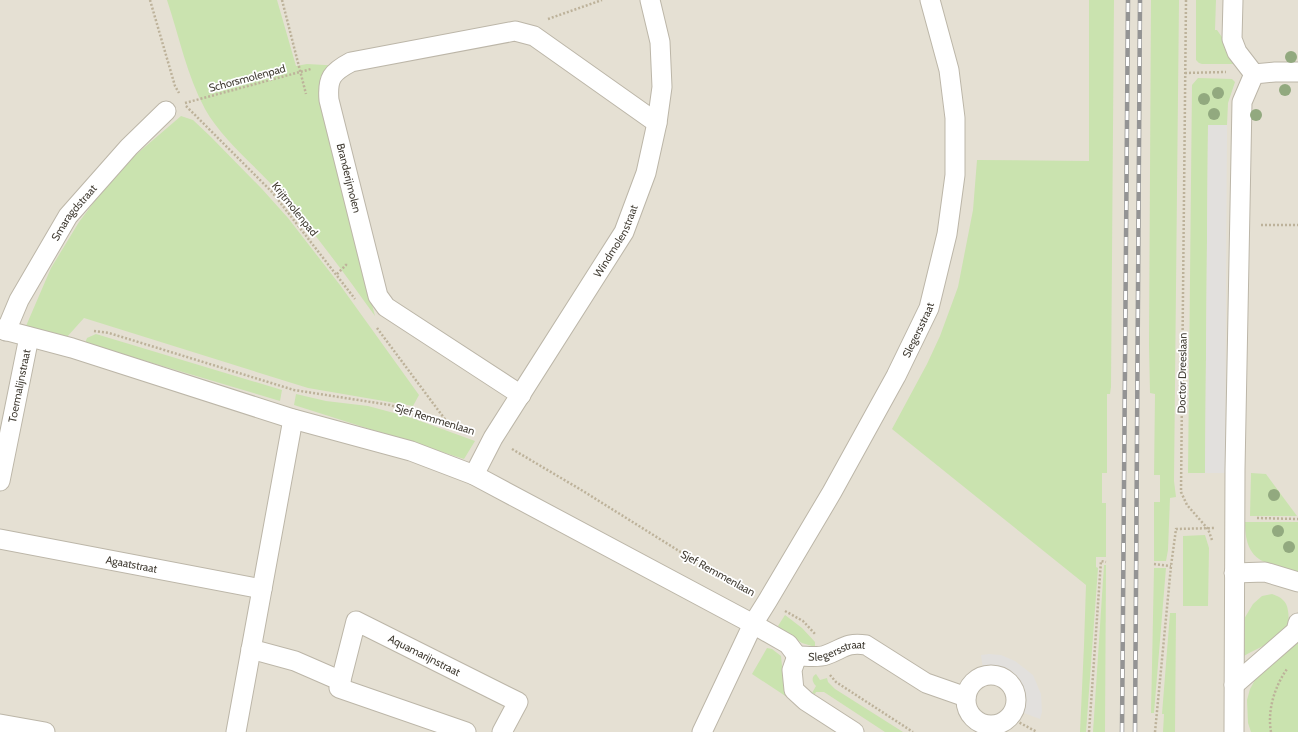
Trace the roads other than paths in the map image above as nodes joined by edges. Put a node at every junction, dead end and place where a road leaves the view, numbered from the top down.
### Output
1 (650, 0) edge
2 (930, 0) edge
3 (1233, 0) edge
4 (1298, 72) edge
5 (1254, 74) junction
6 (166, 111) road end
7 (657, 123) junction
8 (3, 330) edge
9 (29, 337) junction
10 (521, 395) junction
11 (293, 419) junction
12 (474, 476) junction
13 (0, 481) edge
14 (0, 539) edge
15 (1234, 573) junction
16 (1298, 582) edge
17 (262, 589) junction
18 (1298, 623) edge
19 (753, 624) junction
20 (251, 649) junction
21 (797, 656) junction
22 (341, 681) junction
23 (1234, 685) junction
24 (966, 697) junction
25 (0, 724) edge
26 (45, 732) edge
27 (236, 732) edge
28 (466, 732) edge
29 (502, 732) edge
30 (702, 732) edge
31 (854, 732) edge
32 (1234, 732) edge

1 - 7 street, Windmolenstraat
2 - 19 street, Slegersstraat
3 - 5 street
4 - 5 street
5 - 15 street
6 - 8 street, Smaragdstraat
7 - 10 street, Windmolenstraat
7 - 10 street, Branderijmolen
8 - 9 street
9 - 11 street
9 - 13 street, Toermalijnstraat
10 - 12 street, Windmolenstraat
11 - 12 street
11 - 17 street
12 - 19 street
14 - 17 street, Agaatstraat
15 - 16 street
15 - 23 street
17 - 20 street
18 - 23 street
19 - 21 street, Slegersstraat
19 - 30 street, Slegersstraat
20 - 22 street
20 - 27 street
21 - 24 street, Slegersstraat
21 - 31 street
22 - 28 street
22 - 29 street, Aquamarijnstraat
23 - 32 street
24 - 24 street
25 - 26 street

